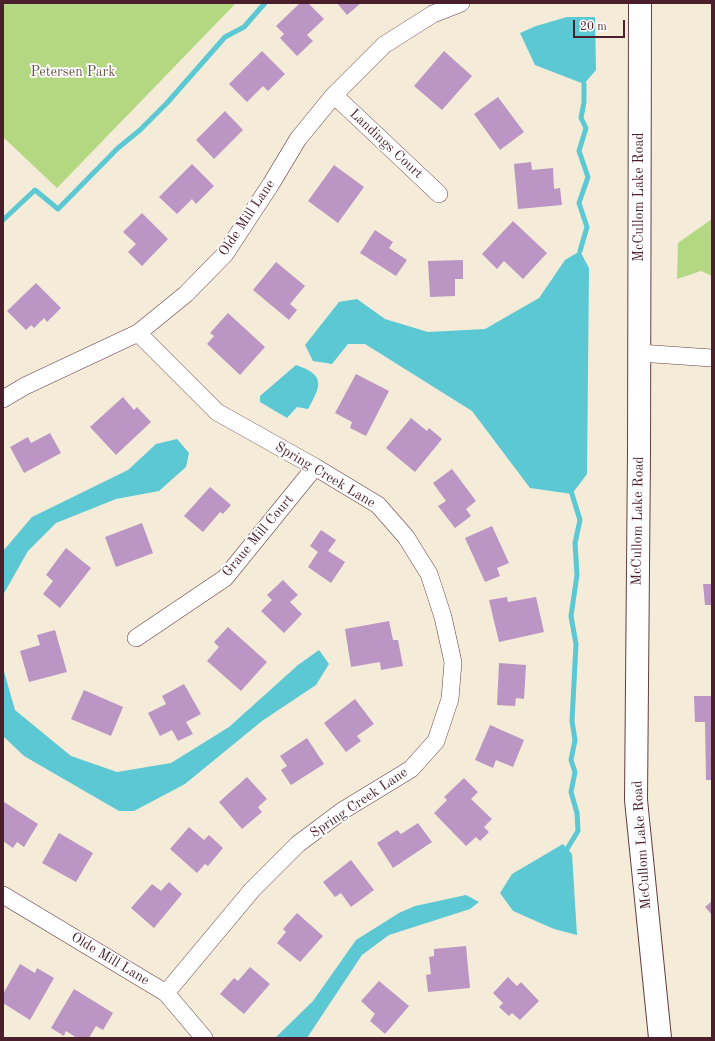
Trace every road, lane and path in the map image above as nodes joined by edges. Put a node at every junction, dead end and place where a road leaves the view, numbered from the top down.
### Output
1 (461, 3) edge
2 (640, 3) edge
3 (334, 95) junction
4 (439, 194) dead end
5 (138, 333) junction
6 (639, 353) junction
7 (712, 358) edge
8 (3, 399) edge
9 (315, 467) junction
10 (136, 638) dead end
11 (3, 895) edge
12 (166, 993) junction
13 (204, 1038) edge
14 (660, 1038) edge

1 - 3 street, Olde Mill Lane
2 - 6 street, McCullom Lake Road
3 - 4 street, Landings Court
3 - 5 street, Olde Mill Lane
5 - 8 street, Olde Mill Lane
5 - 9 street, Spring Creek Lane
6 - 7 street
6 - 14 street, McCullom Lake Road
9 - 10 street, Graue Mill Court
9 - 12 street, Spring Creek Lane
11 - 12 street, Olde Mill Lane
12 - 13 street, Olde Mill Lane

